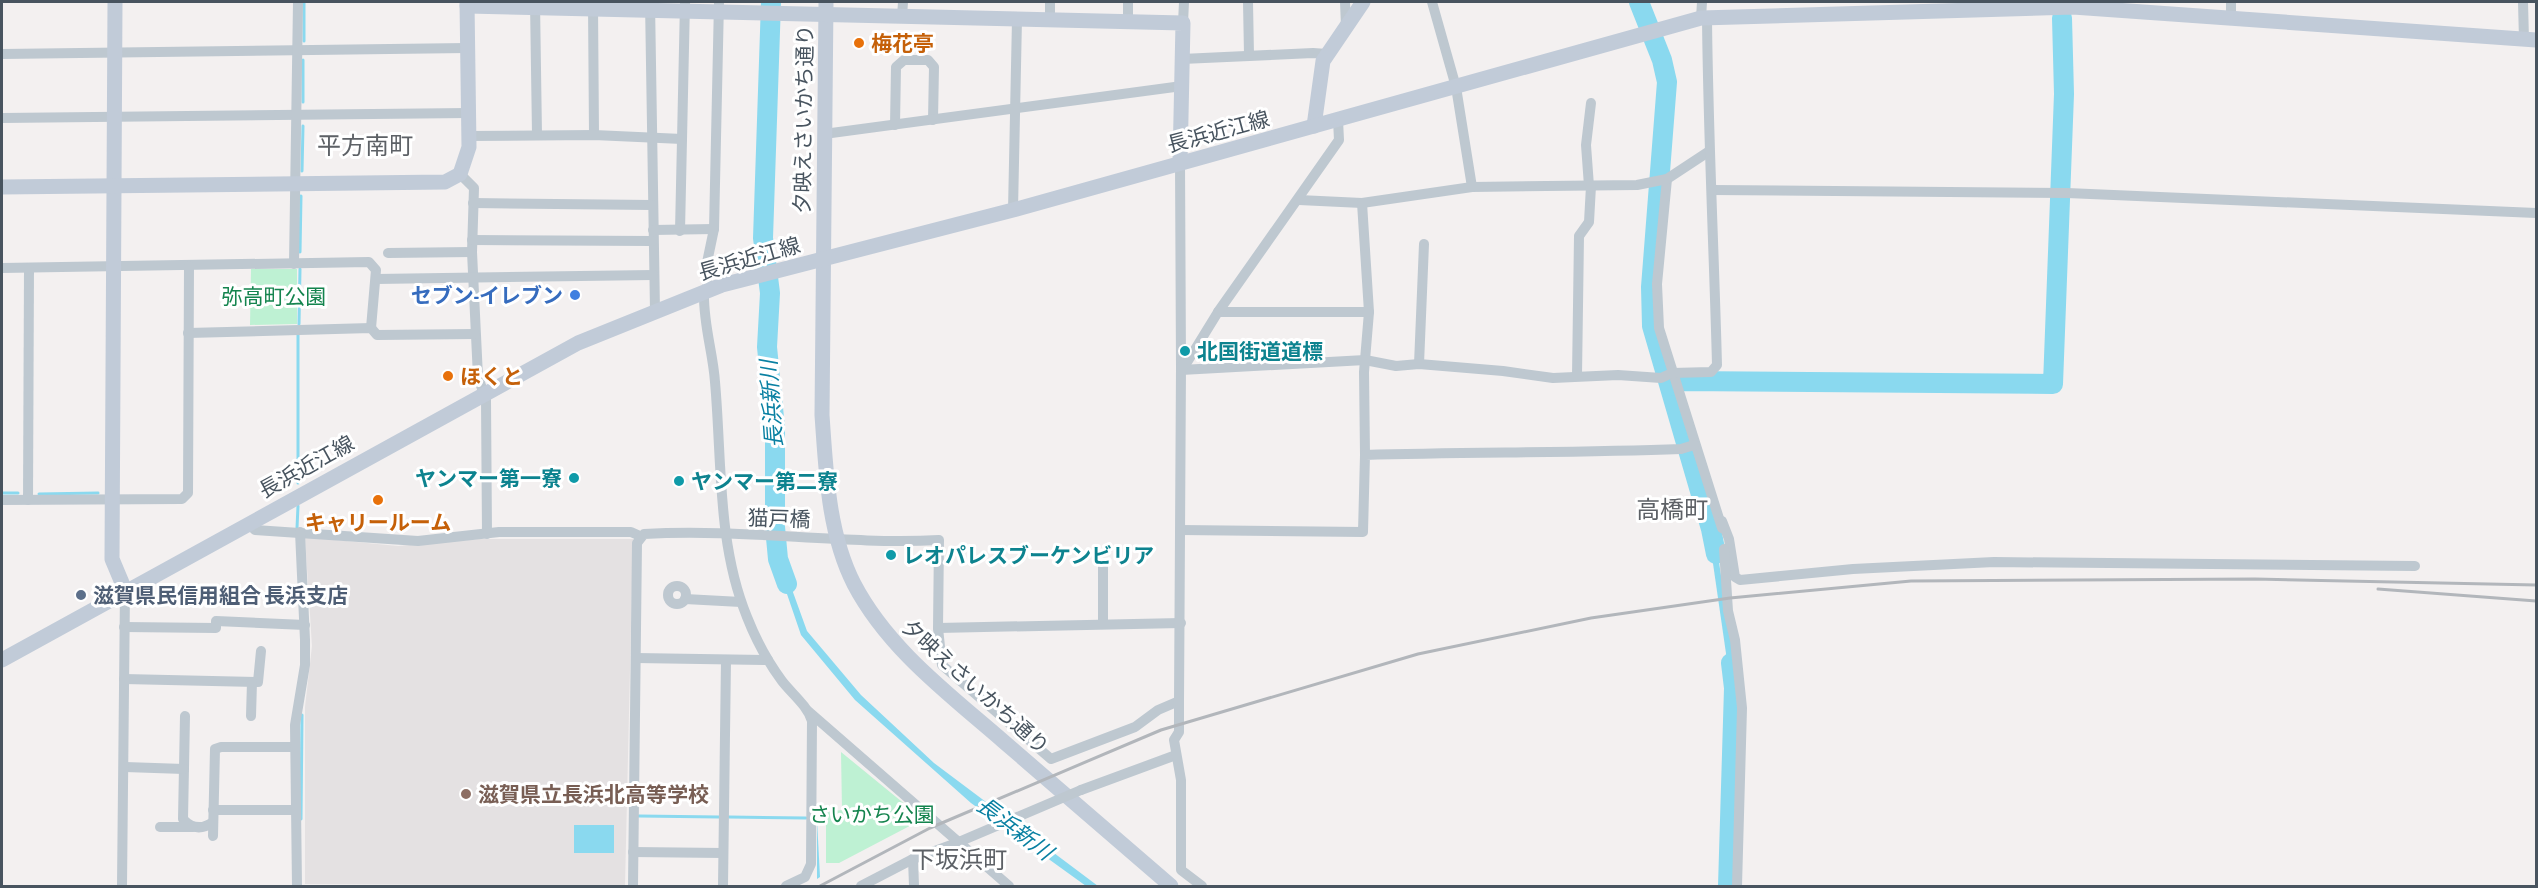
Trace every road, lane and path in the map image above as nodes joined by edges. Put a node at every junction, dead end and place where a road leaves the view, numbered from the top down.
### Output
1 (115, 2) edge
2 (298, 2) edge
3 (1050, 2) edge
4 (1128, 2) edge
5 (1184, 2) edge
6 (1248, 2) edge
7 (1345, 2) edge
8 (1363, 2) edge
9 (1432, 2) edge
10 (1702, 2) edge
11 (2231, 2) edge
12 (2523, 2) edge
13 (467, 4) edge
14 (535, 4) edge
15 (2073, 4) edge
16 (593, 5) edge
17 (650, 6) edge
18 (685, 6) edge
19 (722, 8) edge
20 (826, 8) edge
21 (902, 9) edge
22 (1704, 18) junction
23 (2230, 18) junction
24 (1017, 19) junction
25 (1050, 20) junction
26 (1128, 22) junction
27 (1184, 23) junction
28 (1346, 26) junction
29 (2530, 40) edge
30 (467, 48) junction
31 (299, 51) junction
32 (115, 53) junction
33 (2, 54) edge
34 (1327, 54) junction
35 (1249, 55) junction
36 (1182, 59) junction
37 (1182, 86) junction
38 (1456, 87) junction
39 (1591, 103) dead end
40 (1016, 109) junction
41 (468, 113) junction
42 (297, 115) junction
43 (114, 117) junction
44 (2, 118) edge
45 (933, 120) junction
46 (1338, 120) junction
47 (895, 125) junction
48 (1314, 126) junction
49 (824, 134) junction
50 (537, 135) junction
51 (594, 135) junction
52 (468, 136) junction
53 (651, 137) junction
54 (682, 138) junction
55 (1708, 152) junction
56 (1180, 163) junction
57 (460, 174) junction
58 (1662, 180) junction
59 (295, 184) junction
60 (114, 186) junction
61 (1590, 186) junction
62 (2, 187) edge
63 (1472, 187) junction
64 (1713, 190) junction
65 (1299, 200) junction
66 (473, 203) junction
67 (1362, 203) junction
68 (652, 205) junction
69 (1013, 210) junction
70 (2536, 213) edge
71 (714, 229) junction
72 (680, 231) junction
73 (652, 236) junction
74 (472, 240) junction
75 (1424, 244) dead end
76 (472, 252) junction
77 (388, 253) dead end
78 (822, 259) junction
79 (294, 264) junction
80 (113, 266) junction
81 (189, 266) junction
82 (2, 268) edge
83 (29, 268) junction
84 (653, 275) junction
85 (473, 278) junction
86 (376, 279) junction
87 (711, 289) junction
88 (655, 311) junction
89 (1218, 312) junction
90 (1369, 312) junction
91 (371, 328) junction
92 (188, 333) junction
93 (475, 334) junction
94 (1365, 360) junction
95 (1419, 364) junction
96 (1181, 368) junction
97 (1577, 376) junction
98 (1671, 378) junction
99 (483, 393) junction
100 (1689, 446) junction
101 (1365, 455) junction
102 (113, 498) junction
103 (2, 500) edge
104 (28, 500) junction
105 (1722, 521) junction
106 (248, 522) junction
107 (1181, 530) junction
108 (300, 532) junction
109 (487, 534) junction
110 (731, 535) junction
111 (640, 536) junction
112 (837, 540) junction
113 (1103, 566) dead end
114 (2415, 566) dead end
115 (124, 590) junction
116 (685, 599) dead end
117 (741, 602) junction
118 (1103, 623) junction
119 (1180, 624) junction
120 (305, 625) junction
121 (124, 627) junction
122 (938, 628) junction
123 (261, 651) dead end
124 (636, 658) junction
125 (2, 660) edge
126 (726, 660) junction
127 (768, 660) junction
128 (124, 679) junction
129 (252, 682) junction
130 (1179, 701) junction
131 (806, 709) junction
132 (184, 716) dead end
133 (251, 716) dead end
134 (295, 747) junction
135 (1176, 755) junction
136 (125, 767) junction
137 (184, 769) junction
138 (213, 810) junction
139 (296, 810) junction
140 (213, 822) junction
141 (193, 826) junction
142 (160, 827) dead end
143 (213, 836) dead end
144 (633, 852) junction
145 (723, 853) junction
146 (913, 859) junction
147 (122, 886) edge
148 (297, 886) edge
149 (633, 886) edge
150 (723, 886) edge
151 (786, 886) edge
152 (861, 886) edge
153 (914, 886) edge
154 (1009, 886) edge
155 (1171, 886) edge
156 (1202, 886) edge
157 (1737, 886) edge

1 - 32 street
2 - 31 street
3 - 25 street
4 - 26 street
5 - 27 street
6 - 35 street
7 - 28 street
8 - 28 street
9 - 38 street
10 - 22 street
11 - 23 street
12 - 29 street
13 - 14 street
13 - 30 street
14 - 16 street
14 - 50 street
15 - 22 street, 長浜近江線
15 - 23 street, 長浜近江線
16 - 17 street
16 - 51 street
17 - 18 street
17 - 53 street
18 - 19 street
18 - 54 street
19 - 20 street
19 - 71 street
20 - 21 street
20 - 49 street, 夕映えさいかち通り
21 - 24 street
22 - 38 street, 長浜近江線
22 - 55 street
23 - 29 street, 長浜近江線
24 - 25 street
24 - 40 street
25 - 26 street
26 - 27 street
27 - 36 street
28 - 34 street
30 - 31 street
30 - 41 street
31 - 32 street
31 - 42 street
32 - 33 street
32 - 43 street
34 - 35 street
34 - 48 street
35 - 36 street
36 - 37 street
37 - 40 street
37 - 56 street
38 - 46 street, 長浜近江線
38 - 63 street
39 - 61 street
40 - 45 street
40 - 69 street
41 - 42 street
41 - 52 street
42 - 43 street
42 - 59 street
43 - 44 street
43 - 60 street
45 - 47 street
45 - 47 street
46 - 48 street, 長浜近江線
46 - 65 street
47 - 49 street
48 - 56 street, 長浜近江線
49 - 78 street, 夕映えさいかち通り
50 - 51 street
50 - 52 street
51 - 53 street
52 - 57 street
53 - 54 street
53 - 68 street
54 - 72 street
55 - 58 street
55 - 64 street
56 - 69 street, 長浜近江線
56 - 96 street
57 - 59 street
57 - 66 street
58 - 61 street
58 - 98 street
59 - 60 street
59 - 79 street
60 - 62 street
60 - 80 street
61 - 63 street
61 - 97 street
63 - 67 street
64 - 70 street
64 - 98 street
65 - 67 street
65 - 89 street
66 - 68 street
66 - 74 street
67 - 90 street
68 - 73 street
69 - 78 street, 長浜近江線
71 - 72 street
71 - 87 street
72 - 73 street
73 - 74 street
73 - 84 street
74 - 76 street
75 - 95 street
76 - 77 street
76 - 85 street
78 - 87 street, 長浜近江線
78 - 112 street, 夕映えさいかち通り
79 - 81 street
79 - 86 street
80 - 81 street
80 - 83 street
80 - 102 street
81 - 92 street
82 - 83 street
83 - 104 street
84 - 85 street
84 - 88 street
85 - 86 street
85 - 93 street
86 - 91 street
87 - 88 street, 長浜近江線
87 - 110 street
88 - 99 street, 長浜近江線
89 - 90 street
89 - 96 street
90 - 94 street
91 - 92 street
91 - 93 street
92 - 102 street
93 - 99 street
94 - 95 street
94 - 96 street
94 - 101 street
95 - 97 street
96 - 107 street
97 - 98 street
98 - 100 street
99 - 106 street, 長浜近江線
99 - 109 street
100 - 101 street
100 - 105 street
101 - 107 street
102 - 104 street
102 - 115 street
103 - 104 street
105 - 114 street
105 - 157 street
106 - 108 street, 猫戸橋
106 - 115 street, 長浜近江線
107 - 119 street
108 - 109 street, 猫戸橋
108 - 120 street
109 - 111 street, 猫戸橋
110 - 111 street, 猫戸橋
110 - 112 street, 猫戸橋
110 - 117 street
111 - 124 street
112 - 122 street, 猫戸橋
112 - 155 street, 夕映えさいかち通り
113 - 118 street
115 - 121 street
115 - 125 street, 長浜近江線
116 - 117 street
117 - 127 street
118 - 119 street
118 - 122 street
119 - 130 street
120 - 121 street
120 - 134 street
121 - 128 street
122 - 130 street
123 - 129 street
124 - 126 street
124 - 144 street
126 - 127 street
126 - 145 street
127 - 131 street
128 - 129 street
128 - 136 street
129 - 133 street
130 - 135 street
131 - 151 street
131 - 154 street
132 - 137 street
134 - 138 street
134 - 139 street
135 - 146 street, bridge
135 - 156 street
136 - 137 street
136 - 147 street
137 - 141 street
138 - 139 street
138 - 140 street
139 - 148 street
140 - 141 street
140 - 143 street
141 - 142 street
144 - 145 street
144 - 149 street
145 - 150 street
146 - 152 street
146 - 153 street

